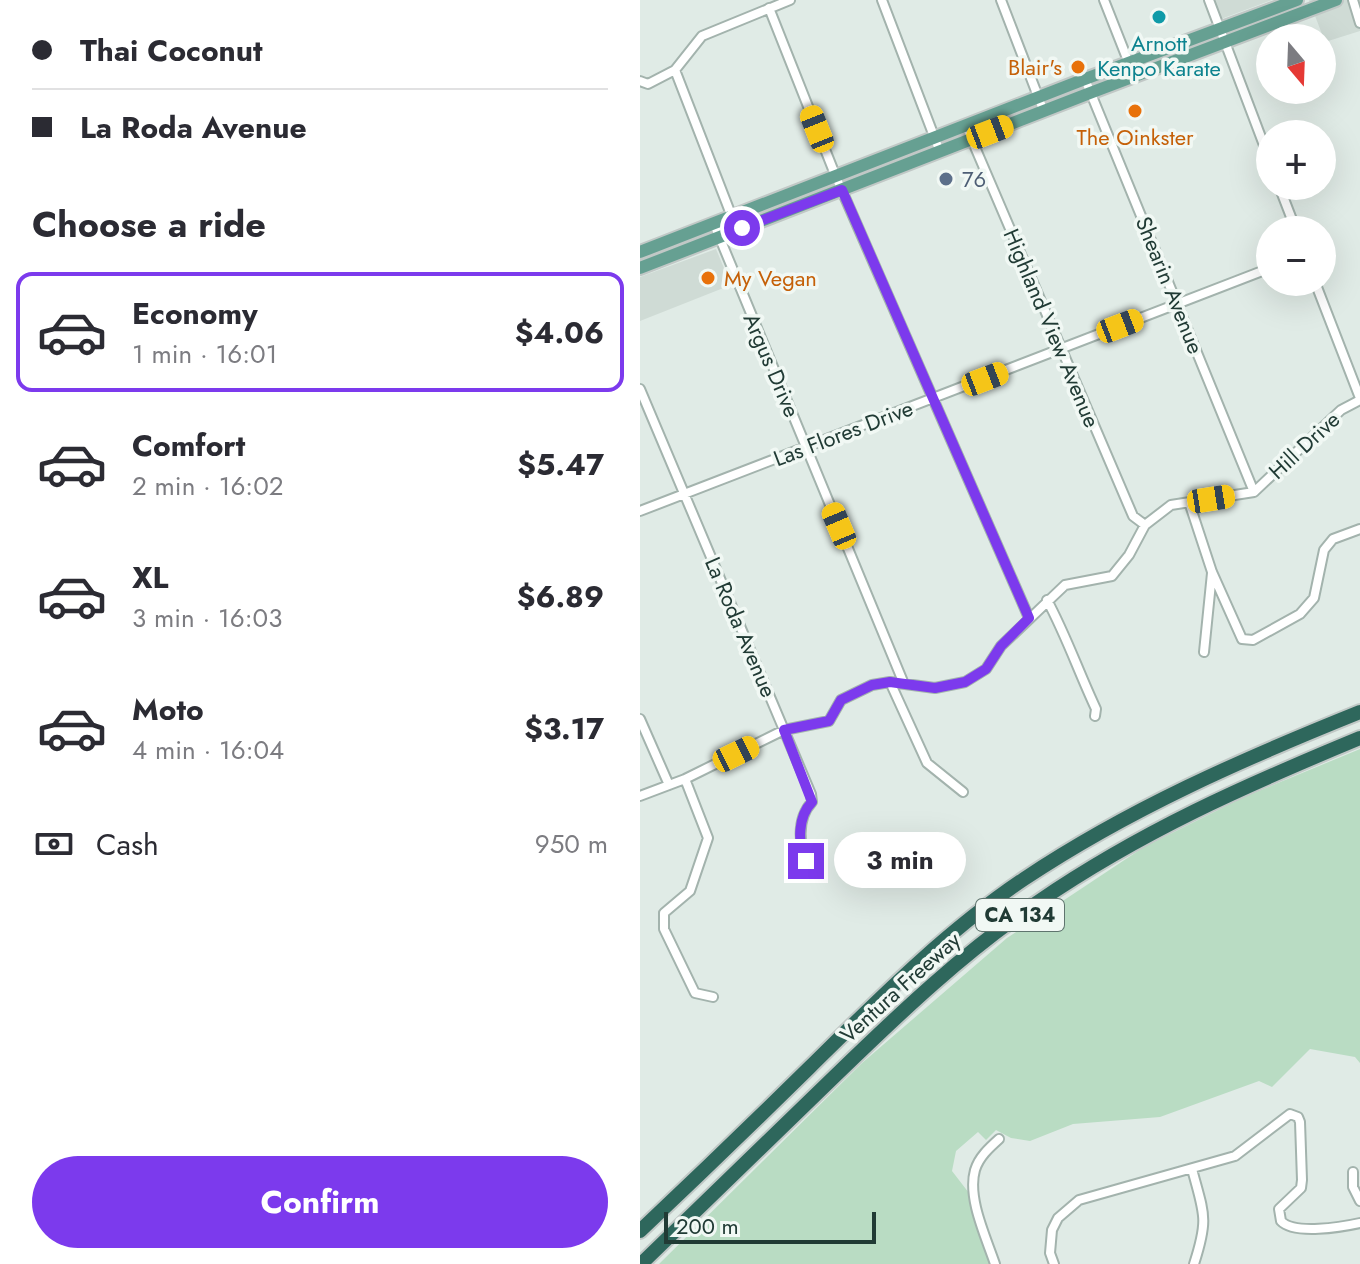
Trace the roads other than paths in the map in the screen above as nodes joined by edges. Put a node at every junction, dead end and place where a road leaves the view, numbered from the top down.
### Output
1 (790, 0) edge
2 (882, 0) edge
3 (1001, 0) edge
4 (1104, 0) edge
5 (1209, 0) edge
6 (1297, 0) edge
7 (1336, 0) edge
8 (1353, 0) edge
9 (769, 8) junction
10 (1360, 23) edge
11 (1220, 28) junction
12 (1226, 42) junction
13 (1128, 62) junction
14 (675, 70) junction
15 (1134, 76) junction
16 (1085, 79) junction
17 (640, 81) edge
18 (1090, 93) junction
19 (1038, 98) junction
20 (1044, 112) junction
21 (1256, 123) edge
22 (966, 126) junction
23 (935, 138) junction
24 (972, 139) junction
25 (940, 152) junction
26 (836, 177) junction
27 (842, 190) junction
28 (731, 216) junction
29 (714, 224) junction
30 (737, 230) junction
31 (719, 237) junction
32 (640, 252) edge
33 (640, 268) edge
34 (1256, 273) edge
35 (1320, 296) edge
36 (1178, 304) junction
37 (1061, 349) junction
38 (640, 389) edge
39 (934, 399) junction
40 (1360, 399) edge
41 (806, 447) junction
42 (1254, 492) junction
43 (684, 493) junction
44 (1189, 502) junction
45 (640, 511) edge
46 (1145, 525) junction
47 (1360, 529) edge
48 (1212, 572) junction
49 (1047, 600) junction
50 (1029, 618) junction
51 (1204, 652) dead end
52 (890, 682) junction
53 (904, 684) junction
54 (1360, 712) edge
55 (1095, 716) dead end
56 (640, 719) edge
57 (1360, 729) edge
58 (784, 730) junction
59 (1360, 738) edge
60 (685, 779) junction
61 (669, 785) junction
62 (963, 792) dead end
63 (640, 796) edge
64 (1068, 851) junction
65 (808, 866) dead end
66 (713, 997) dead end
67 (999, 1139) dead end
68 (1192, 1169) junction
69 (735, 1172) junction
70 (1353, 1172) dead end
71 (1360, 1201) edge
72 (1360, 1223) edge
73 (640, 1231) edge
74 (640, 1242) edge
75 (641, 1264) edge
76 (995, 1264) edge
77 (1054, 1264) edge
78 (1194, 1264) edge

1 - 9 street
2 - 23 street
3 - 19 street
4 - 13 street
5 - 11 street
6 - 11 main road
7 - 12 main road
8 - 10 street
9 - 14 street
9 - 26 street
11 - 12 street
11 - 13 main road
12 - 15 main road
12 - 21 street
13 - 15 street
13 - 16 main road
14 - 17 street
14 - 28 street
15 - 18 main road
16 - 18 street, Shearin Avenue
16 - 19 main road
18 - 20 main road
18 - 36 street, Shearin Avenue
19 - 20 street
19 - 22 main road
20 - 24 main road
22 - 23 main road
22 - 24 street, Highland View Avenue
23 - 25 street
23 - 26 main road
24 - 25 main road
24 - 37 street, Highland View Avenue
25 - 27 main road
26 - 27 street
26 - 28 main road
27 - 30 main road
27 - 39 street
28 - 29 main road
28 - 30 street
29 - 31 street, Argus Drive
29 - 32 main road
30 - 31 main road
31 - 33 main road
31 - 41 street, Argus Drive
34 - 36 street, Las Flores Drive
35 - 40 street
36 - 37 street, Las Flores Drive
36 - 42 street, Shearin Avenue
37 - 39 street, Las Flores Drive
37 - 46 street, Highland View Avenue
38 - 43 street, La Roda Avenue
39 - 41 street, Las Flores Drive
39 - 50 street
40 - 42 street, Hill Drive
41 - 43 street, Las Flores Drive
41 - 53 street, Argus Drive
42 - 44 street, Hill Drive
43 - 45 street, Las Flores Drive
43 - 58 street, La Roda Avenue
44 - 46 street, Hill Drive
44 - 48 street
46 - 49 street, Hill Drive
47 - 48 street
48 - 51 street
49 - 50 street, Hill Drive
49 - 55 street
50 - 53 street, Hill Drive
52 - 53 street, Hill Drive
52 - 58 street, Hill Drive
52 - 62 street
54 - 64 highway, Ventura Freeway / CA 134
56 - 61 street
57 - 69 highway
58 - 60 street, Hill Drive
58 - 65 street, La Roda Avenue
59 - 69 highway, Ventura Freeway / CA 134
60 - 61 street, Hill Drive
60 - 66 street
61 - 63 street, Hill Drive
64 - 73 highway, Ventura Freeway / CA 134
64 - 74 highway
67 - 76 street
68 - 72 street
68 - 77 street
68 - 78 street
69 - 75 highway, Ventura Freeway / CA 134
70 - 71 street

